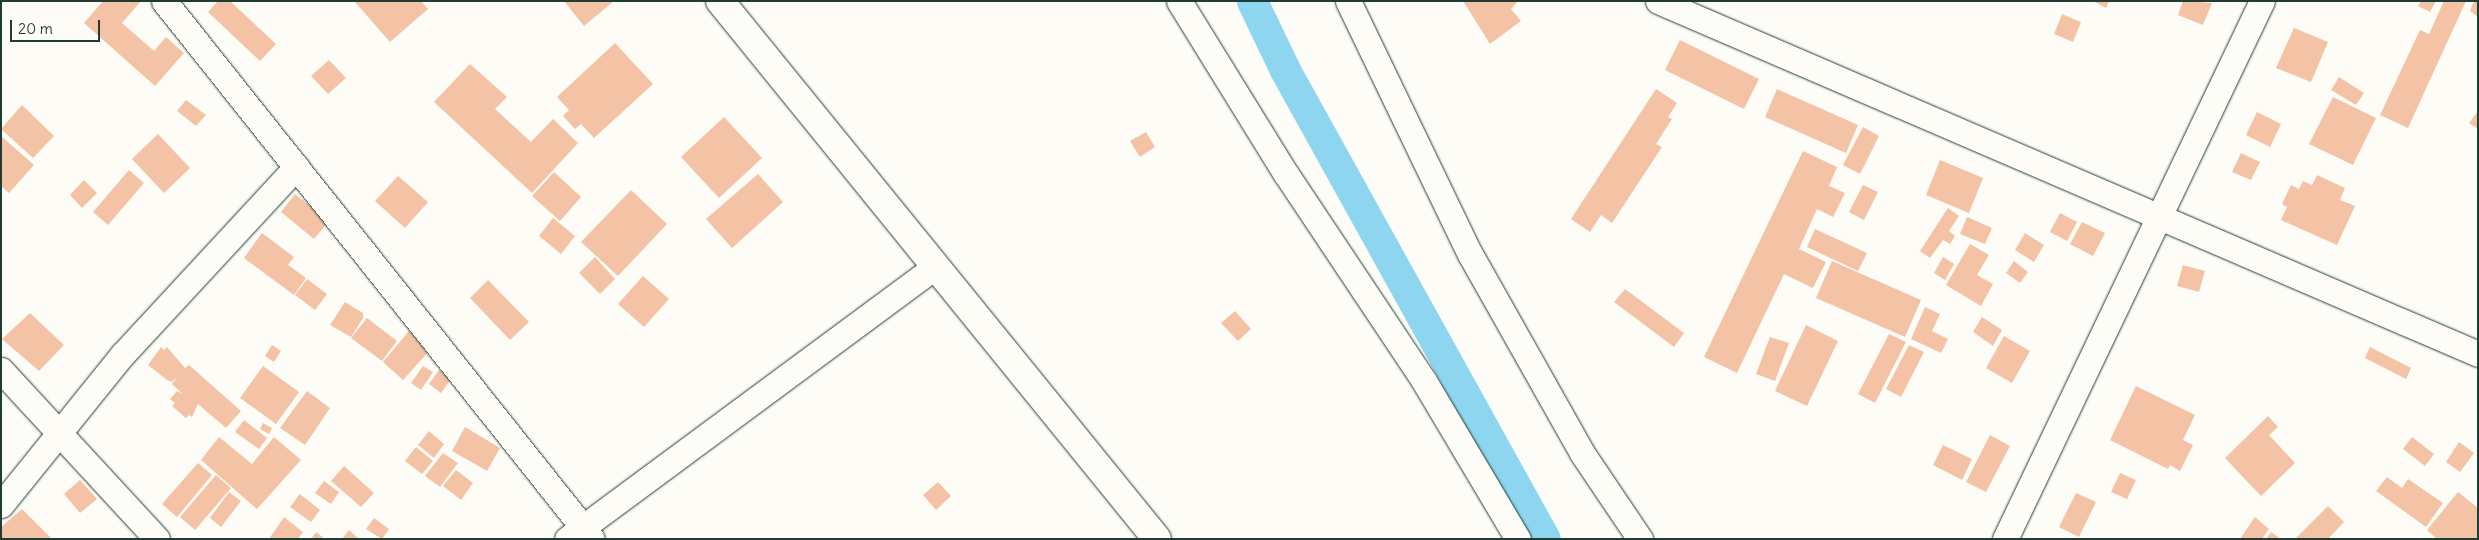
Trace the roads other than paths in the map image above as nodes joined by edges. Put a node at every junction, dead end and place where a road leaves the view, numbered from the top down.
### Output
1 (164, 1) edge
2 (720, 1) edge
3 (1178, 1) edge
4 (1348, 1) edge
5 (1658, 1) edge
6 (2262, 1) edge
7 (296, 167) junction
8 (2161, 218) junction
9 (936, 266) junction
10 (2478, 354) edge
11 (1, 370) edge
12 (60, 430) junction
13 (1, 505) edge
14 (580, 536) edge
15 (157, 539) edge
16 (1156, 539) edge
17 (1518, 539) edge
18 (1640, 539) edge
19 (2005, 539) edge

1 - 7 street
2 - 9 highway
3 - 17 street
4 - 18 street
5 - 8 street
6 - 8 street
7 - 12 street
7 - 14 street
8 - 10 street
8 - 19 street
9 - 14 street
9 - 16 highway
11 - 12 street
12 - 13 street
12 - 15 street

